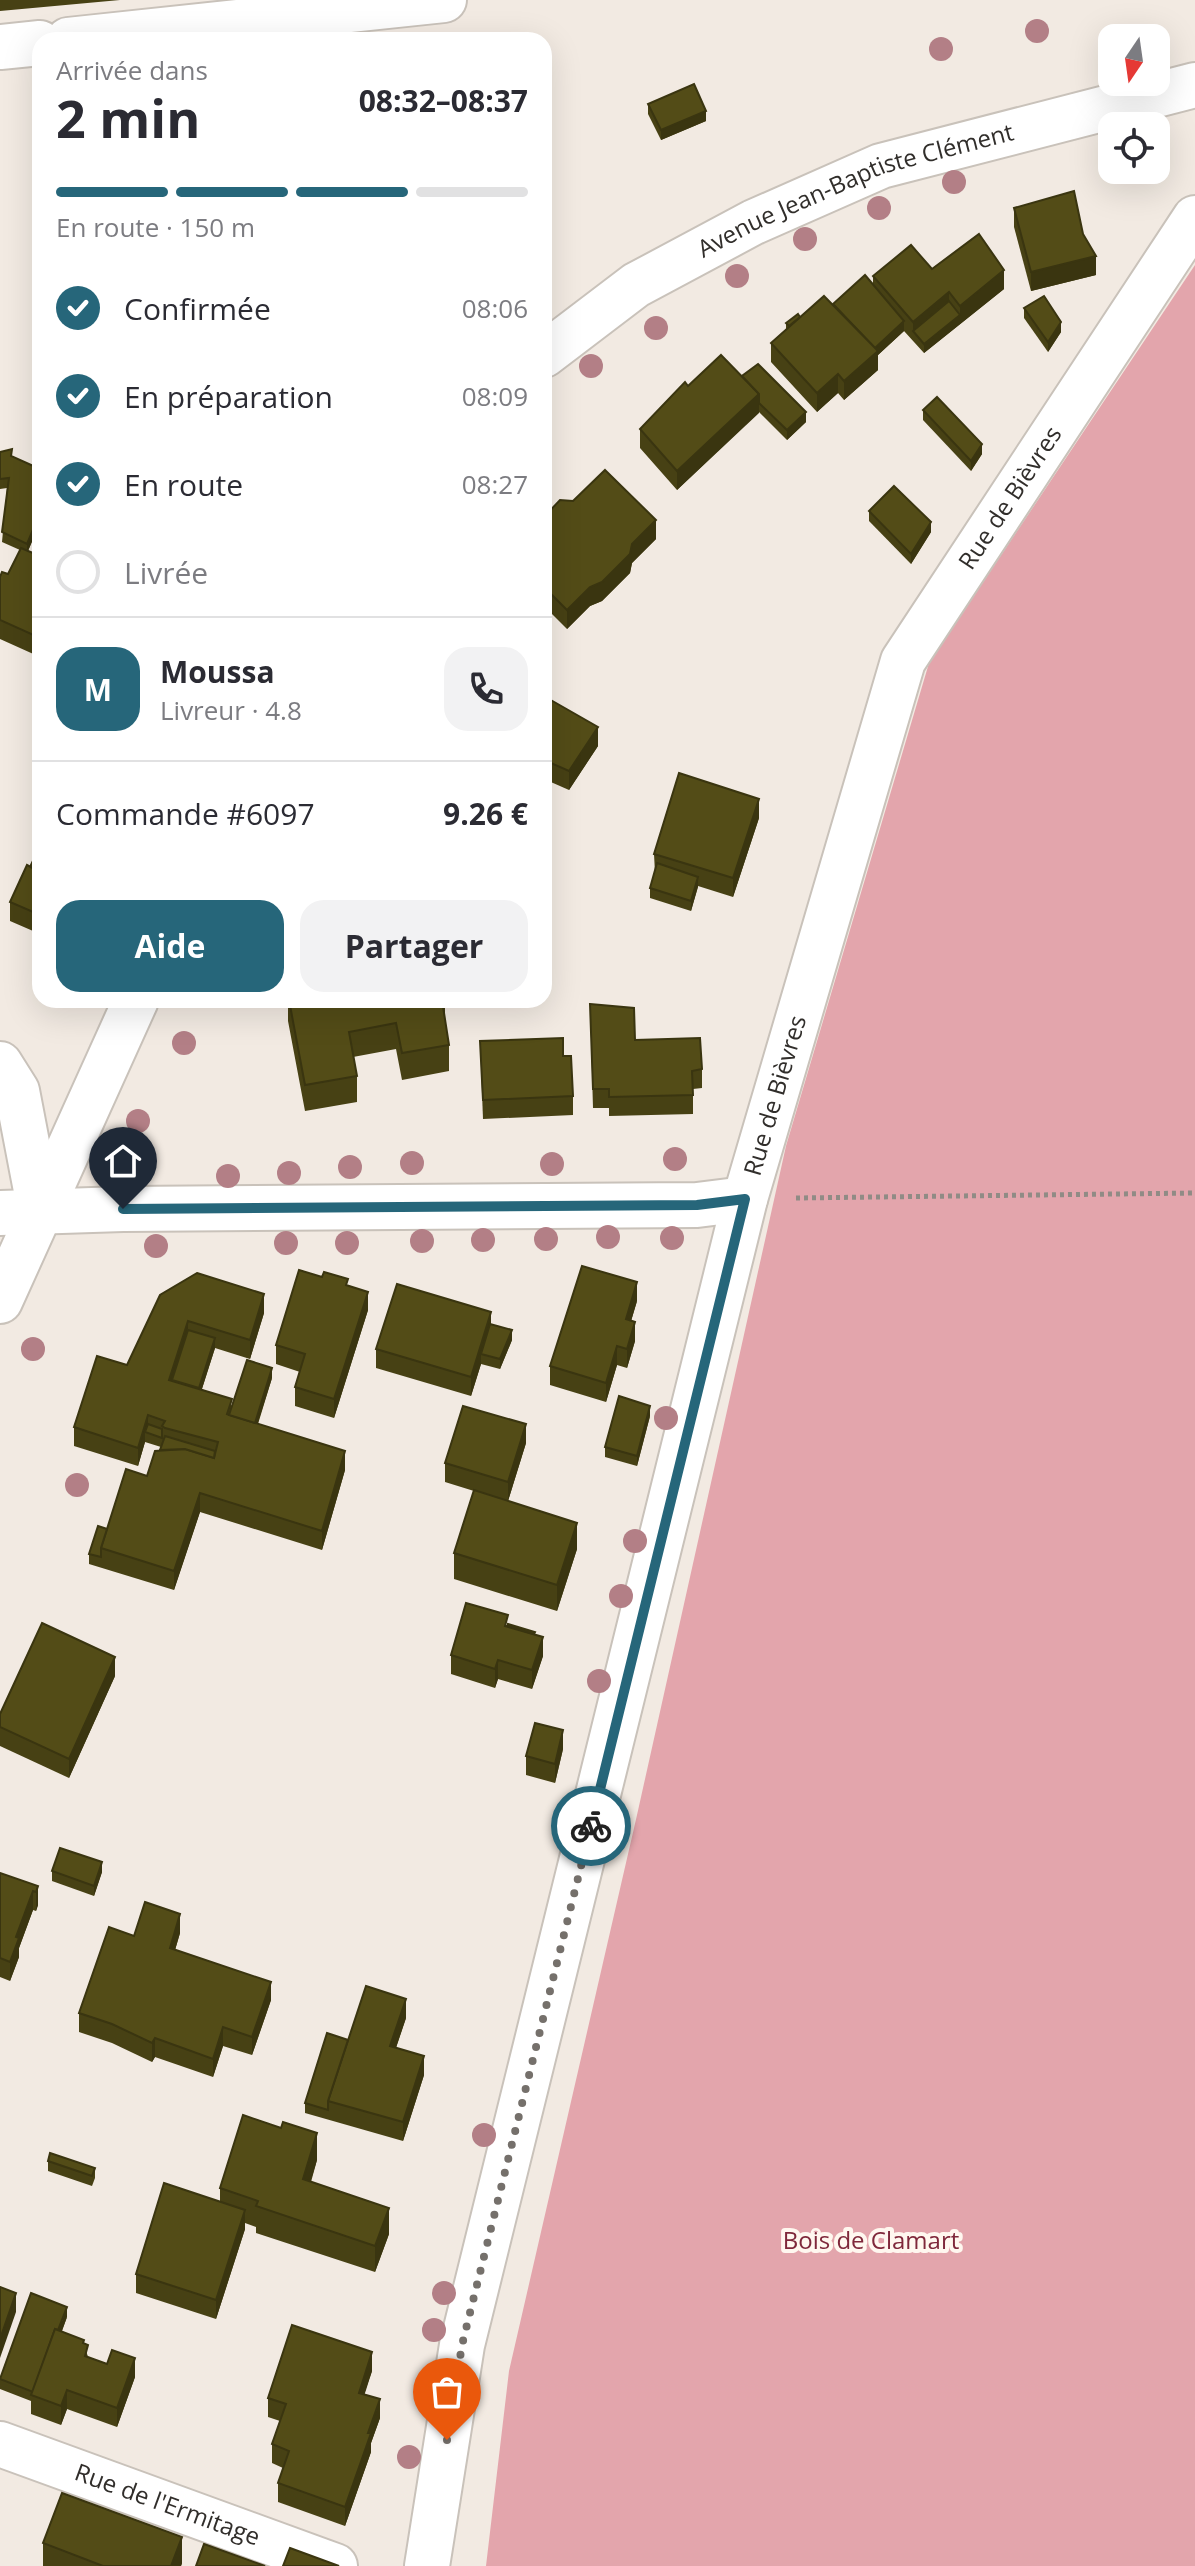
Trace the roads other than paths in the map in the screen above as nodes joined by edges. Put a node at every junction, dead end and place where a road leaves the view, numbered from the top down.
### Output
1 (444, 0) edge
2 (143, 32) edge
3 (32, 44) edge
4 (0, 47) edge
5 (1195, 85) edge
6 (1195, 218) edge
7 (552, 349) edge
8 (132, 1008) edge
9 (0, 1064) edge
10 (745, 1199) junction
11 (20, 1212) edge
12 (0, 1301) edge
13 (0, 2444) edge
14 (335, 2566) edge
15 (427, 2566) edge

1 - 2 street
3 - 4 street
5 - 7 street, Avenue Jean-Baptiste Clément
6 - 10 street, Rue de Bièvres
8 - 11 street
9 - 11 street
10 - 11 street
10 - 15 street, Rue de Bièvres
11 - 12 street
13 - 14 street, Rue de l'Ermitage

